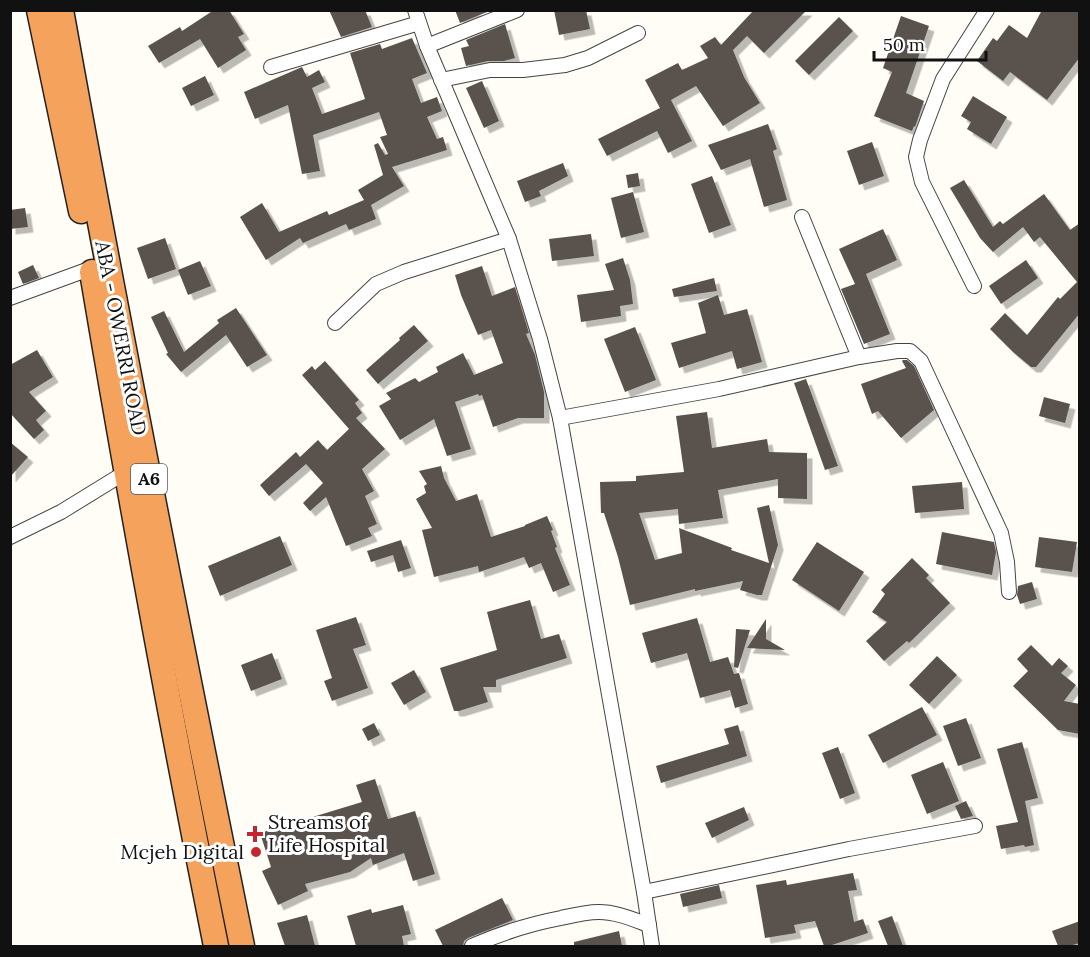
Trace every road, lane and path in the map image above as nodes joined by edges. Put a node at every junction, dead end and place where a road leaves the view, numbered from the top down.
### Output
1 (39, 10) edge
2 (61, 10) edge
3 (517, 10) edge
4 (987, 10) edge
5 (417, 17) edge
6 (638, 33) dead end
7 (427, 46) junction
8 (271, 67) dead end
9 (441, 80) junction
10 (802, 217) dead end
11 (509, 239) junction
12 (92, 268) junction
13 (974, 286) dead end
14 (10, 298) edge
15 (335, 323) dead end
16 (859, 357) junction
17 (560, 418) junction
18 (126, 472) junction
19 (10, 537) edge
20 (1009, 592) dead end
21 (975, 826) dead end
22 (644, 892) junction
23 (649, 925) junction
24 (216, 946) edge
25 (242, 946) edge
26 (472, 946) edge
27 (652, 946) edge

1 - 12 highway, ABA - OWERRI ROAD / A6
2 - 25 highway, ABA - OWERRI ROAD / A6
3 - 7 street
4 - 13 street
5 - 7 street
5 - 8 street
6 - 9 street
7 - 9 street
9 - 11 street
10 - 16 street
11 - 15 street
11 - 17 street
12 - 14 street
12 - 18 highway, ABA - OWERRI ROAD / A6
16 - 17 street
16 - 20 street
17 - 22 street
18 - 19 street
18 - 24 highway, ABA - OWERRI ROAD / A6
21 - 22 street
22 - 23 street
23 - 26 street
23 - 27 street

